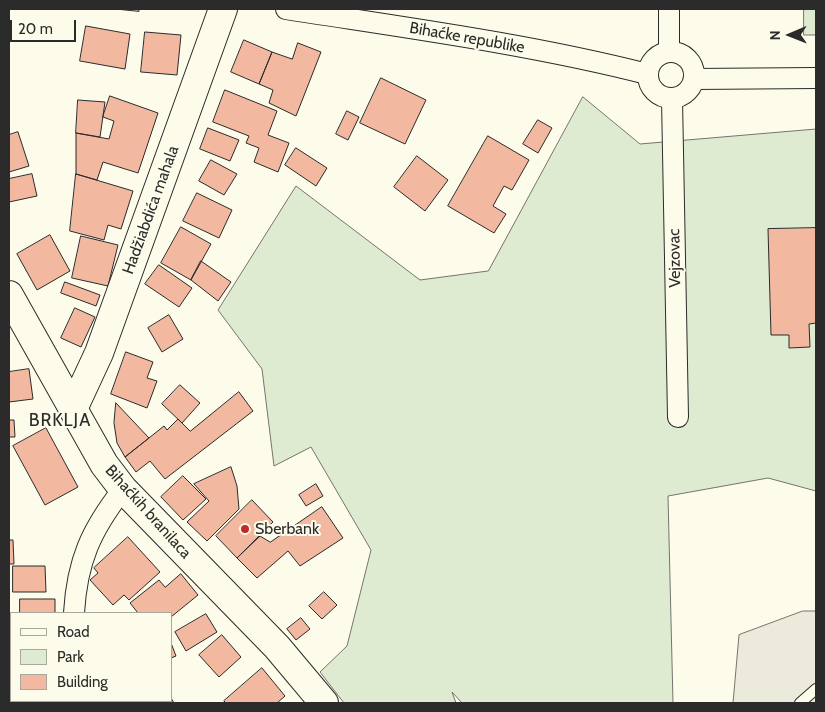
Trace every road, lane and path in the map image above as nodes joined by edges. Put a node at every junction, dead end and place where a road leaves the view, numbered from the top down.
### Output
1 (223, 9) edge
2 (286, 9) edge
3 (668, 9) edge
4 (669, 52) junction
5 (647, 74) junction
6 (816, 78) edge
7 (694, 79) junction
8 (672, 99) junction
9 (9, 295) edge
10 (74, 409) junction
11 (678, 417) dead end
12 (123, 489) junction
13 (74, 612) edge
14 (816, 689) edge
15 (324, 703) edge
16 (800, 703) edge

1 - 10 main road, Hadžiabdića mahala
2 - 5 street, Bihaćke republike
3 - 4 street
4 - 5 street
4 - 7 street
5 - 8 street
6 - 7 street
7 - 8 street
8 - 11 street, Vejzovac
9 - 10 main road, Bihaćkih branilaca
10 - 12 main road, Bihaćkih branilaca
12 - 13 street
12 - 15 main road, Bihaćkih branilaca
14 - 16 lane

